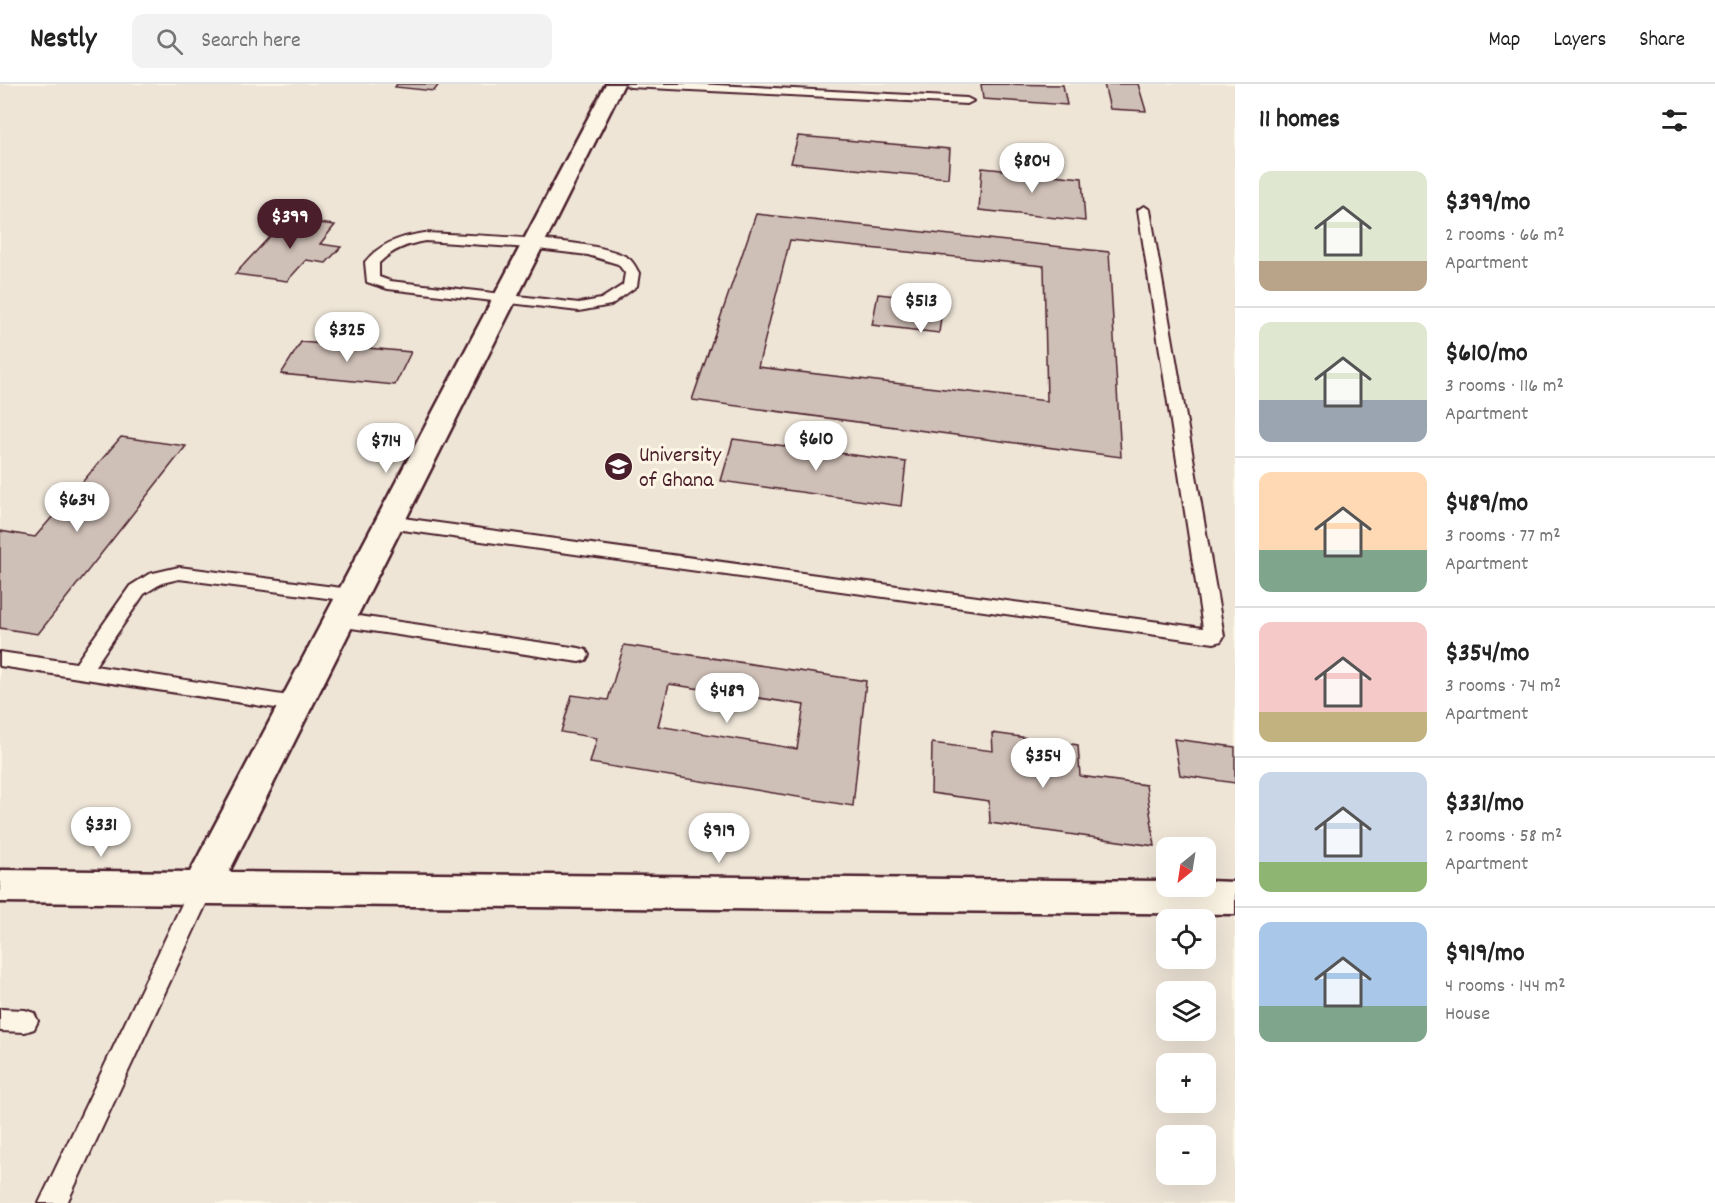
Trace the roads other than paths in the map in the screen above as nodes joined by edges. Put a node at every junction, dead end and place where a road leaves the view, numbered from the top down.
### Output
1 (615, 84) edge
2 (630, 84) edge
3 (966, 102) dead end
4 (1144, 210) dead end
5 (533, 246) junction
6 (505, 298) junction
7 (388, 522) junction
8 (344, 608) junction
9 (579, 655) dead end
10 (0, 659) edge
11 (81, 671) junction
12 (295, 704) junction
13 (0, 886) edge
14 (202, 888) junction
15 (1235, 897) edge
16 (0, 1020) edge
17 (25, 1021) dead end
18 (53, 1203) edge

1 - 5 street
2 - 3 lane
4 - 7 lane
5 - 6 street
5 - 6 lane
5 - 6 lane
6 - 7 street
7 - 8 street
8 - 9 lane
8 - 11 lane
8 - 12 street
10 - 11 lane
11 - 12 lane
12 - 14 street
13 - 14 street
14 - 15 street
14 - 18 lane
16 - 17 lane

